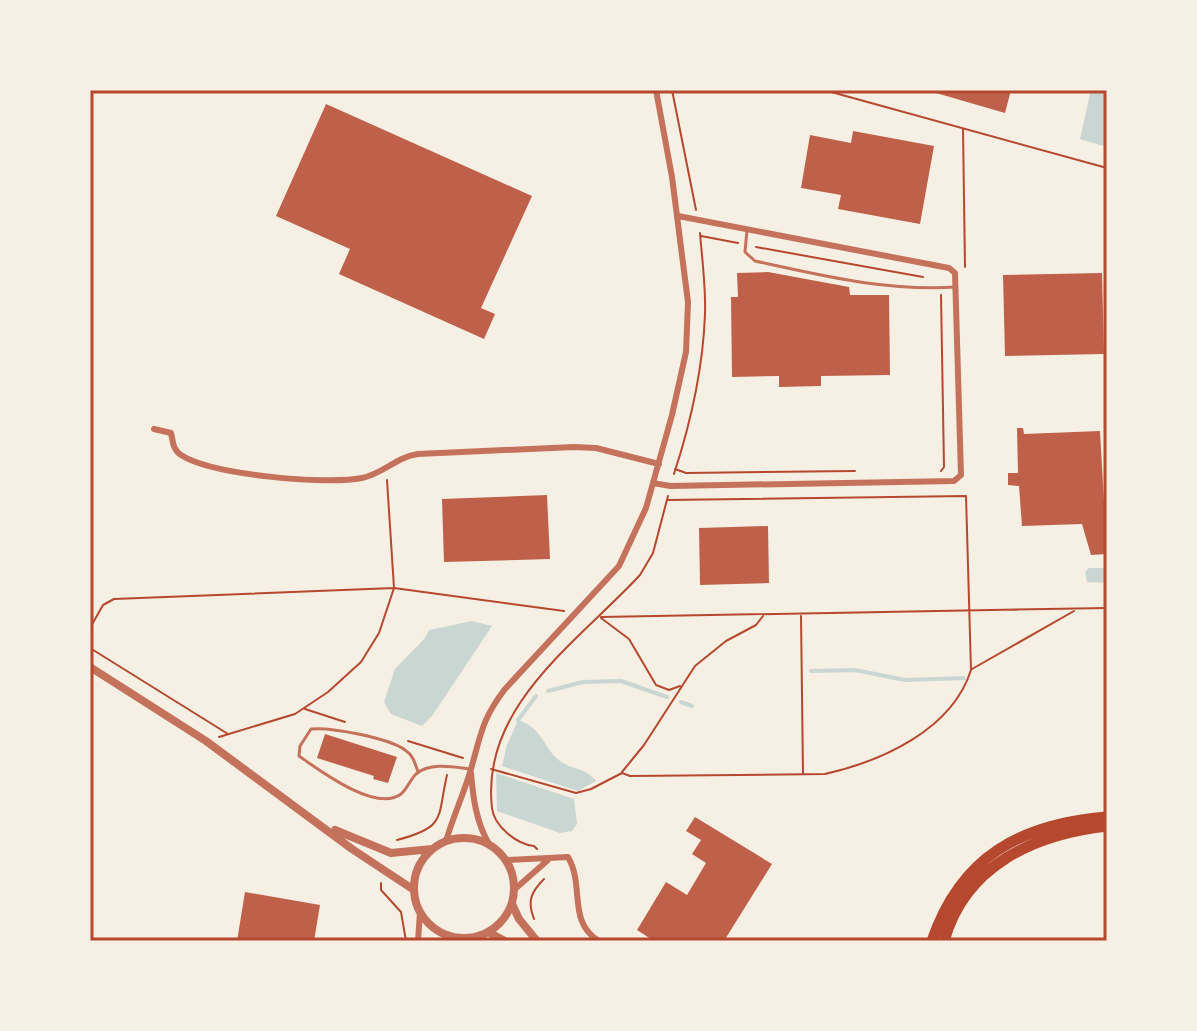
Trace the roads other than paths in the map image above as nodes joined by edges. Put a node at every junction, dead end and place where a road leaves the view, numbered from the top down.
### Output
1 (656, 90) edge
2 (678, 216) junction
3 (747, 230) junction
4 (956, 287) junction
5 (154, 429) dead end
6 (659, 464) junction
7 (653, 483) junction
8 (90, 667) edge
9 (470, 769) junction
10 (418, 772) junction
11 (1107, 817) edge
12 (318, 821) junction
13 (1107, 826) edge
14 (446, 841) junction
15 (489, 844) junction
16 (433, 849) junction
17 (506, 860) junction
18 (541, 862) junction
19 (515, 889) junction
20 (414, 890) junction
21 (512, 904) junction
22 (420, 912) junction
23 (488, 932) junction
24 (449, 939) edge
25 (418, 941) edge
26 (505, 941) edge
27 (537, 941) edge
28 (599, 941) edge
29 (932, 941) edge
30 (944, 941) edge

1 - 2 street
2 - 3 street
2 - 6 street
3 - 4 street
3 - 4 lane
4 - 7 street
5 - 6 street
6 - 7 street
7 - 9 street
8 - 12 street
9 - 10 lane
9 - 14 street
9 - 15 street
10 - 10 lane
11 - 29 highway
12 - 16 street
12 - 20 street
13 - 30 highway
14 - 15 street
14 - 16 street
15 - 17 street
16 - 20 street
17 - 18 street
17 - 19 street
18 - 19 street
18 - 28 street
19 - 21 street
20 - 22 street
21 - 23 street
21 - 27 street
22 - 24 street
22 - 25 street
23 - 24 street
23 - 26 street

